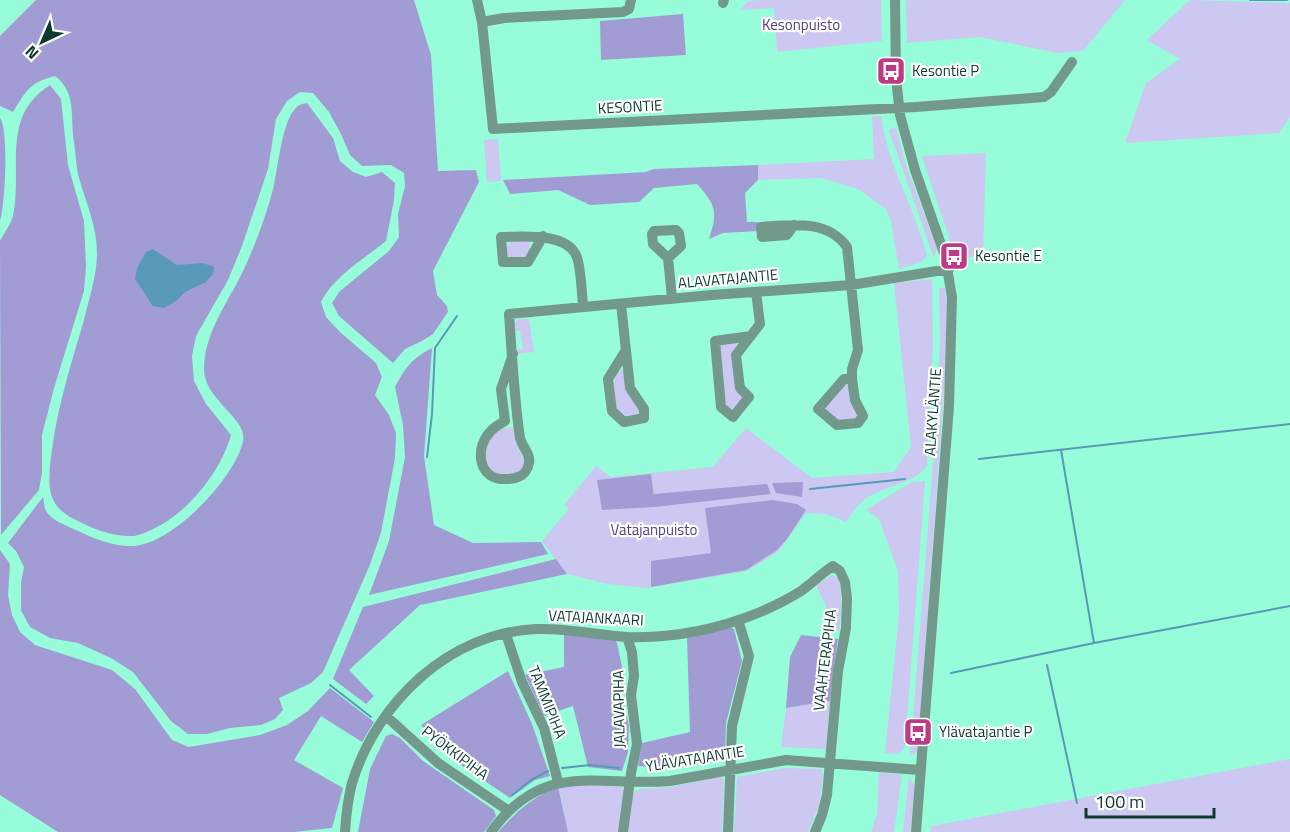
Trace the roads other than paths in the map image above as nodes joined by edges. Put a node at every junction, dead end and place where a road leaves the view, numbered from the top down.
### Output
1 (477, 0) edge
2 (631, 0) edge
3 (895, 0) edge
4 (482, 22) junction
5 (1072, 63) dead end
6 (899, 108) junction
7 (794, 225) dead end
8 (543, 236) dead end
9 (668, 258) dead end
10 (948, 269) junction
11 (851, 285) junction
12 (756, 292) junction
13 (672, 298) junction
14 (621, 304) junction
15 (583, 307) junction
16 (751, 336) junction
17 (626, 350) junction
18 (513, 354) junction
19 (852, 379) junction
20 (505, 421) junction
21 (518, 421) junction
22 (833, 566) joint
23 (738, 620) junction
24 (506, 634) junction
25 (627, 637) junction
26 (386, 716) junction
27 (830, 762) junction
28 (731, 769) junction
29 (921, 770) junction
30 (558, 782) junction
31 (630, 782) junction
32 (509, 811) junction
33 (345, 832) edge
34 (491, 832) edge
35 (623, 832) edge
36 (728, 832) edge
37 (815, 832) edge
38 (916, 832) edge

1 - 4 street, KESONTIE
2 - 4 street
3 - 6 street, ALAKYLÄNTIE
4 - 6 street, KESONTIE
5 - 6 street
6 - 10 street, ALAKYLÄNTIE
7 - 11 street
8 - 15 street
9 - 13 street
10 - 11 street, ALAVATAJANTIE
10 - 29 street, ALAKYLÄNTIE
11 - 12 street, ALAVATAJANTIE
11 - 19 street
12 - 13 street, ALAVATAJANTIE
12 - 16 street
13 - 14 street, ALAVATAJANTIE
14 - 15 street, ALAVATAJANTIE
14 - 17 street
15 - 18 street, ALAVATAJANTIE
16 - 16 street
17 - 17 street
18 - 20 street
18 - 21 street
19 - 19 street
20 - 21 street
20 - 21 street
22 - 23 street, VATAJANKAARI
22 - 27 street, VAAHTERAPIHA
23 - 25 street, VATAJANKAARI
23 - 28 street
24 - 25 street, VATAJANKAARI
24 - 26 street, VATAJANKAARI
24 - 30 street, TAMMIPIHA
25 - 31 street, JALAVAPIHA
26 - 32 street, PYÖKKIPIHA
26 - 33 street, VATAJANKAARI
27 - 28 street, YLÄVATAJANTIE
27 - 29 street, YLÄVATAJANTIE
27 - 37 street, VAAHTERAPIHA
28 - 31 street, YLÄVATAJANTIE
28 - 36 street
29 - 38 street, ALAKYLÄNTIE
30 - 31 street, YLÄVATAJANTIE
30 - 32 street, YLÄVATAJANTIE
31 - 35 street, JALAVAPIHA
32 - 34 street, YLÄVATAJANTIE

